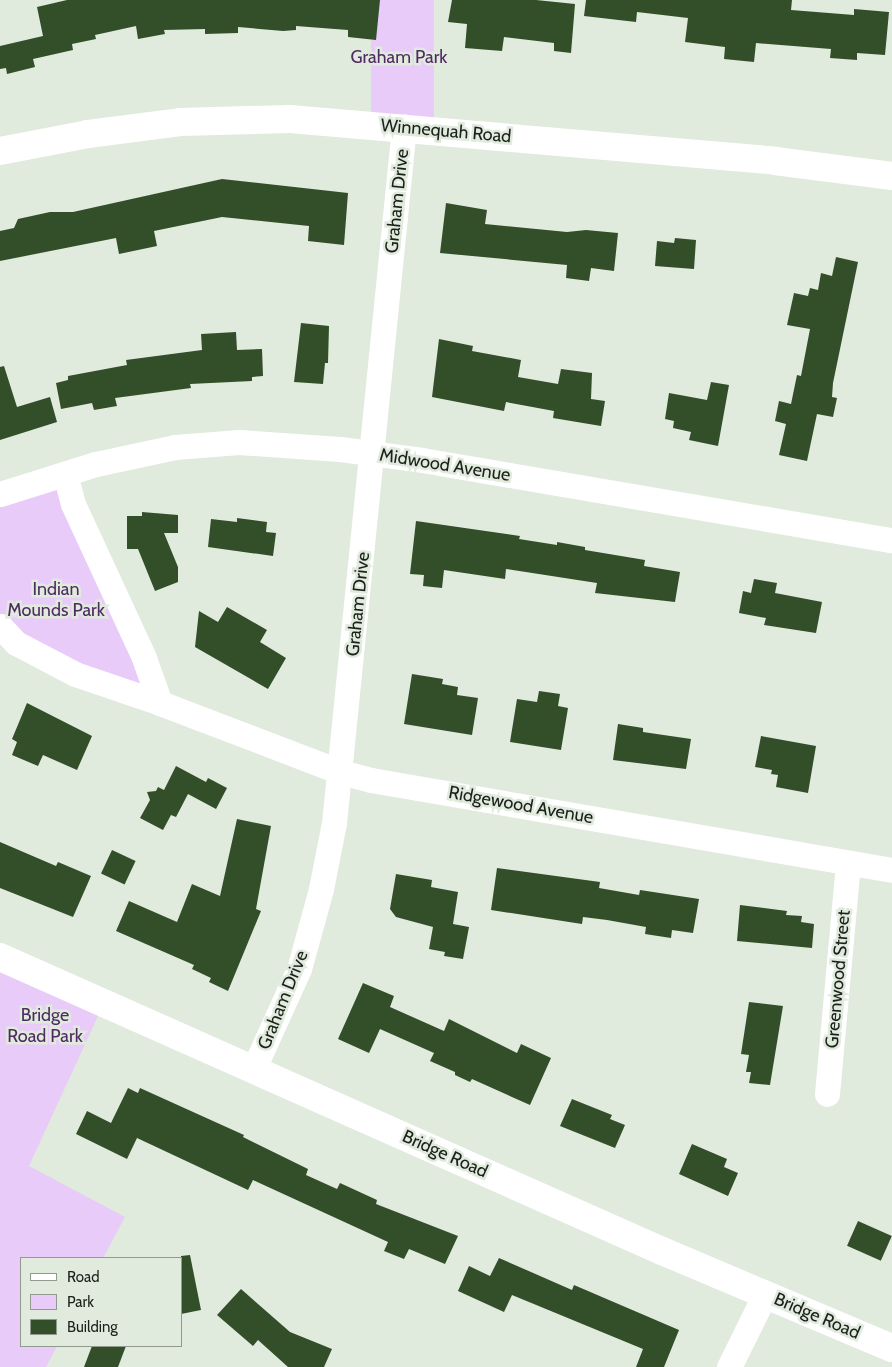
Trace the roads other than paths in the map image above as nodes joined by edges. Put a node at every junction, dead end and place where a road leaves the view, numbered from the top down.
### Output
1 (404, 127) junction
2 (0, 151) edge
3 (892, 176) edge
4 (373, 453) junction
5 (65, 474) junction
6 (0, 494) edge
7 (891, 535) edge
8 (0, 626) edge
9 (160, 703) junction
10 (341, 772) junction
11 (848, 864) junction
12 (892, 870) edge
13 (0, 957) edge
14 (254, 1068) junction
15 (827, 1094) dead end
16 (765, 1294) junction
17 (892, 1348) edge
18 (729, 1367) edge

1 - 2 street, Winnequah Road
1 - 3 street, Winnequah Road
1 - 4 street, Graham Drive
4 - 5 street, Midwood Avenue
4 - 7 street, Midwood Avenue
4 - 10 street, Graham Drive
5 - 6 street, Midwood Avenue
5 - 9 street
8 - 9 street, Ridgewood Avenue
9 - 10 street, Ridgewood Avenue
10 - 11 street, Ridgewood Avenue
10 - 14 street, Graham Drive
11 - 12 street, Ridgewood Avenue
11 - 15 street, Greenwood Street
13 - 14 street, Bridge Road
14 - 16 street, Bridge Road
16 - 17 street, Bridge Road
16 - 18 street

